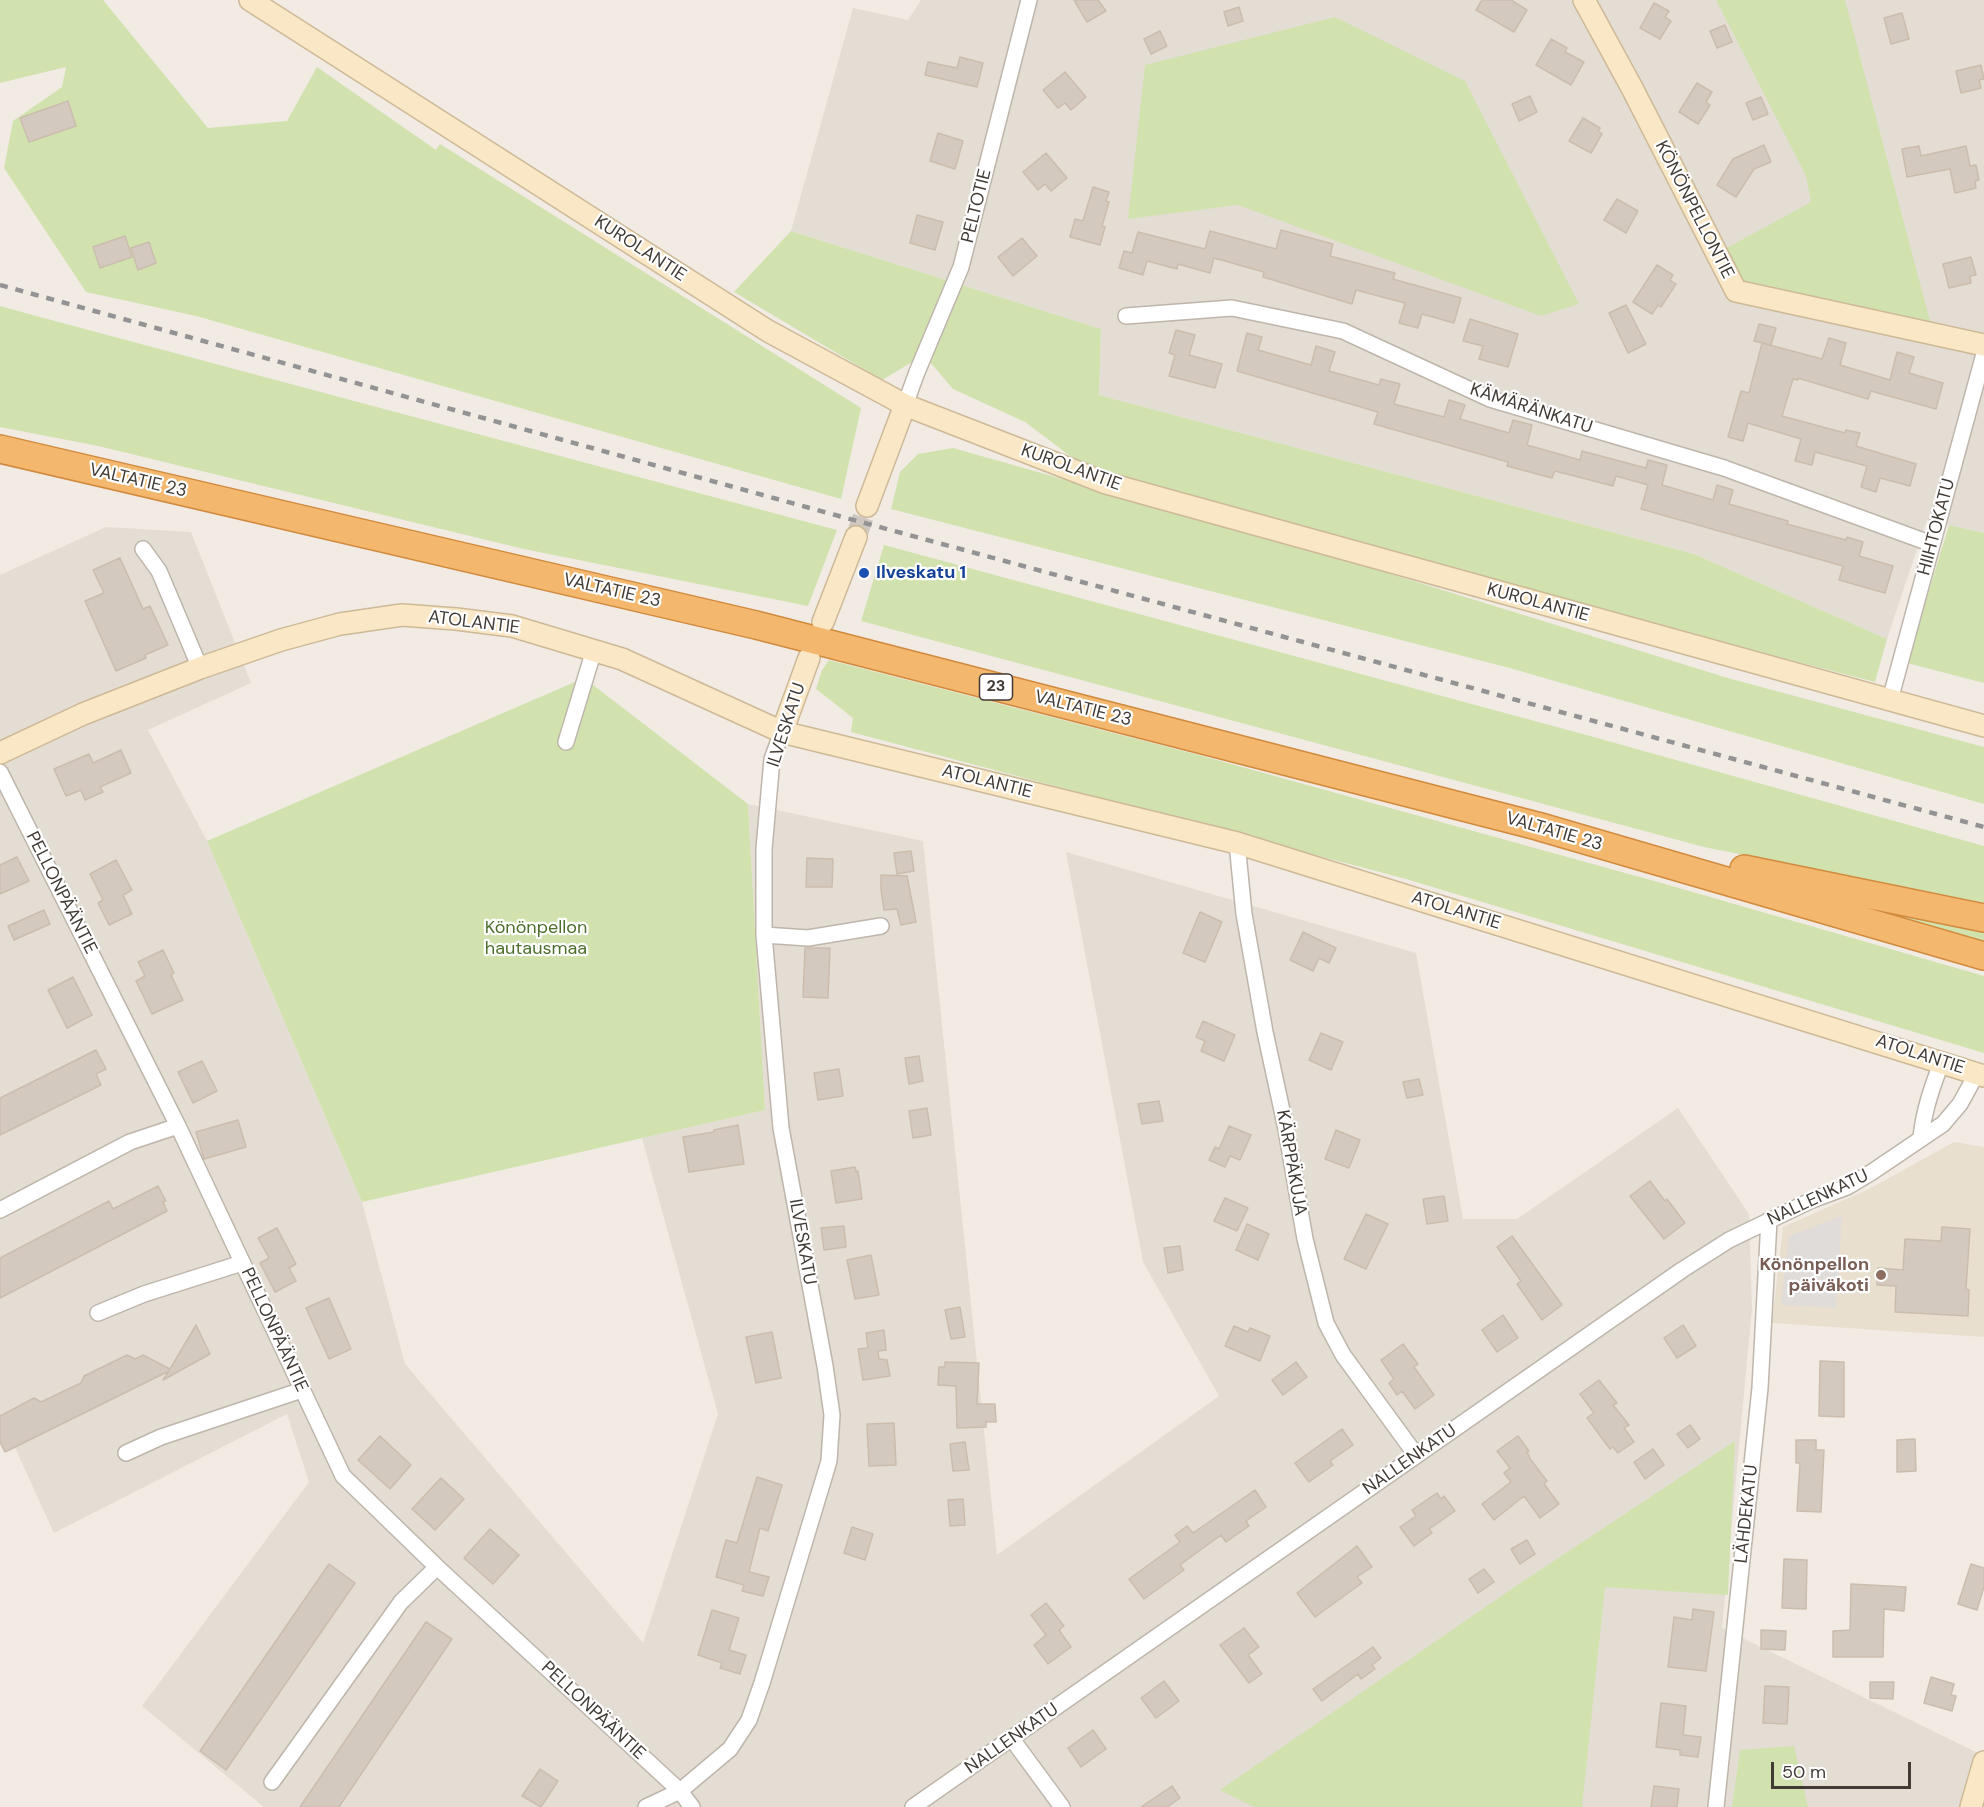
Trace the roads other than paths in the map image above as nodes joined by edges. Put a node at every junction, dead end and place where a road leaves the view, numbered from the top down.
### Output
1 (250, 0) edge
2 (1029, 0) edge
3 (1584, 0) edge
4 (1126, 316) dead end
5 (1984, 345) edge
6 (1984, 354) edge
7 (905, 405) junction
8 (0, 449) edge
9 (867, 506) tunnel mouth
10 (856, 537) tunnel mouth
11 (1932, 544) junction
12 (143, 549) dead end
13 (823, 622) dead end
14 (594, 650) junction
15 (809, 658) dead end
16 (200, 668) junction
17 (1890, 700) junction
18 (1984, 726) edge
19 (782, 732) junction
20 (567, 742) dead end
21 (0, 753) edge
22 (0, 772) edge
23 (1537, 826) junction
24 (1237, 843) junction
25 (1984, 918) edge
26 (881, 926) dead end
27 (764, 935) junction
28 (1984, 956) edge
29 (1942, 1061) junction
30 (1981, 1074) edge
31 (178, 1126) junction
32 (1921, 1137) junction
33 (0, 1210) edge
34 (1769, 1220) junction
35 (242, 1263) junction
36 (98, 1313) dead end
37 (302, 1390) junction
38 (126, 1453) dead end
39 (1416, 1455) junction
40 (437, 1568) junction
41 (1012, 1739) junction
42 (1984, 1762) edge
43 (272, 1782) dead end
44 (680, 1791) junction
45 (646, 1807) edge
46 (692, 1807) edge
47 (913, 1807) edge
48 (1062, 1807) edge
49 (1716, 1807) edge
50 (1971, 1807) edge

1 - 7 street, KUROLANTIE
2 - 7 street, PELTOTIE
3 - 5 street, KÖNÖNPELLONTIE
4 - 11 street, KÄMÄRÄNKATU
6 - 11 street, HIIHTOKATU
7 - 9 street
7 - 17 street, KUROLANTIE
8 - 23 highway, VALTATIE 23 / 23
10 - 13 street
11 - 17 street, HIIHTOKATU
12 - 16 street
14 - 16 street, ATOLANTIE
14 - 19 street, ATOLANTIE
14 - 20 street
15 - 19 street, ILVESKATU
16 - 21 street, ATOLANTIE
17 - 18 street, KUROLANTIE
19 - 24 street, ATOLANTIE
19 - 27 street, ILVESKATU
22 - 31 street, PELLONPÄÄNTIE
23 - 25 highway
23 - 28 highway, VALTATIE 23 / 23
24 - 29 street, ATOLANTIE
24 - 39 street, KÄRPPÄKUJA
26 - 27 street
27 - 44 street, ILVESKATU
29 - 30 street, ATOLANTIE
29 - 32 street
30 - 32 street, NALLENKATU
31 - 33 street
31 - 35 street, PELLONPÄÄNTIE
32 - 34 street, NALLENKATU
34 - 39 street, NALLENKATU
34 - 49 street, LÄHDEKATU
35 - 36 street
35 - 37 street, PELLONPÄÄNTIE
37 - 38 street
37 - 40 street, PELLONPÄÄNTIE
39 - 41 street, NALLENKATU
40 - 43 street
40 - 44 street, PELLONPÄÄNTIE
41 - 47 street, NALLENKATU
41 - 48 street
42 - 50 street
44 - 45 street, ILVESKATU
44 - 46 street, PELLONPÄÄNTIE

